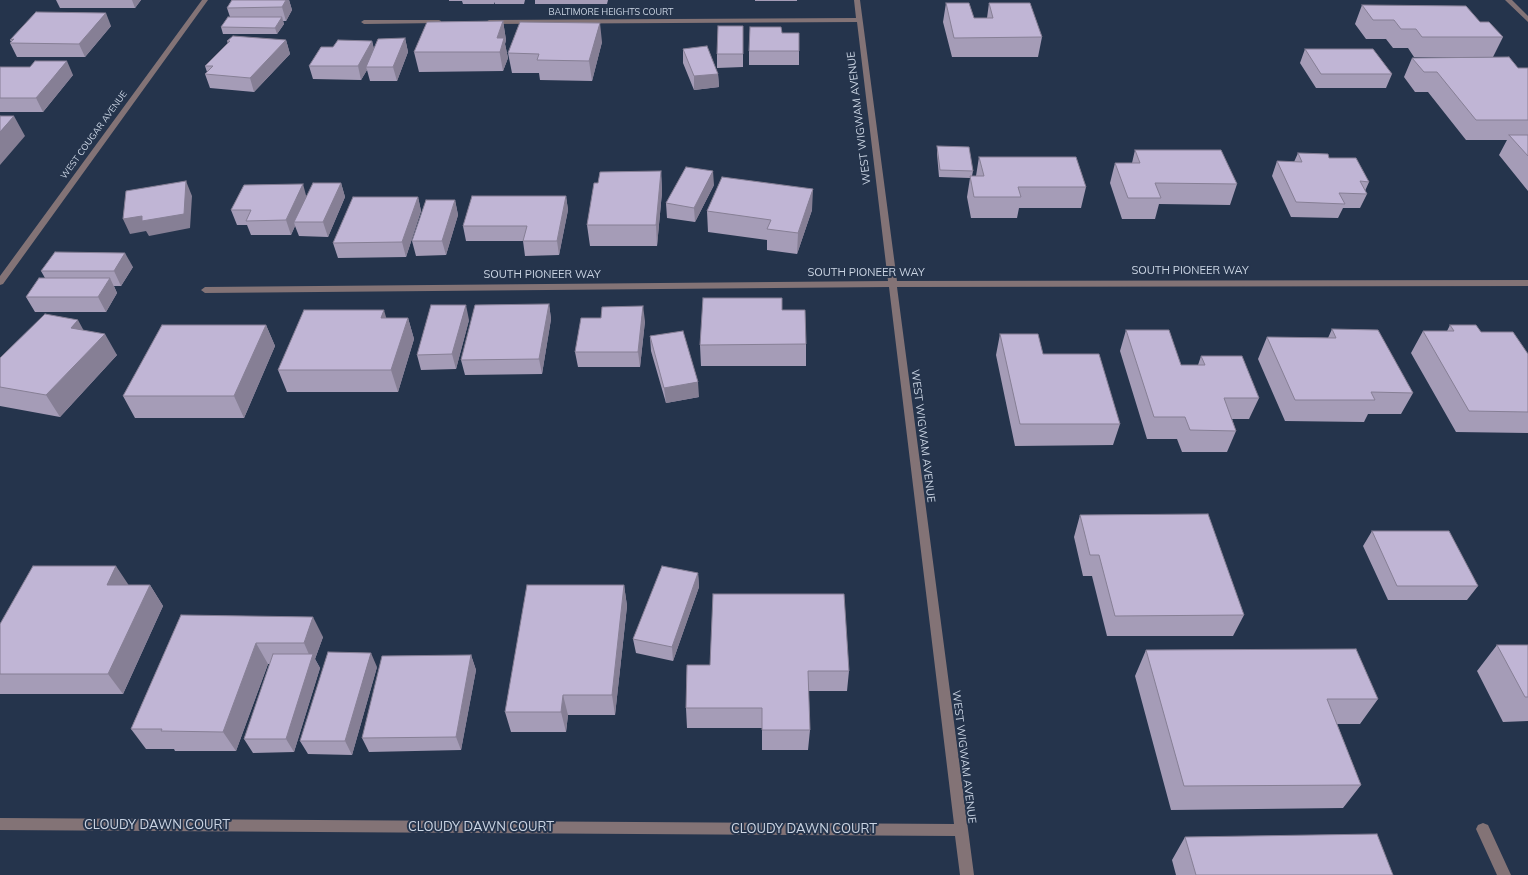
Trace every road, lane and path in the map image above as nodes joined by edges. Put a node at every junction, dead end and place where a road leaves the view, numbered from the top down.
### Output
1 (205, 0) edge
2 (857, 0) edge
3 (1508, 0) edge
4 (859, 20) junction
5 (1528, 20) edge
6 (364, 22) dead end
7 (444, 22) edge
8 (484, 22) edge
9 (0, 282) edge
10 (1528, 283) edge
11 (892, 284) junction
12 (205, 290) dead end
13 (0, 824) edge
14 (961, 830) junction
15 (1483, 830) dead end
16 (967, 875) edge
17 (1504, 875) edge

1 - 9 street, WEST COUGAR AVENUE
2 - 4 street, WEST WIGWAM AVENUE
3 - 5 street
4 - 8 street, BALTIMORE HEIGHTS COURT
4 - 11 street, WEST WIGWAM AVENUE
6 - 7 street
10 - 11 street, SOUTH PIONEER WAY
11 - 12 street, SOUTH PIONEER WAY
11 - 14 street, WEST WIGWAM AVENUE
13 - 14 street, CLOUDY DAWN COURT
14 - 16 street, WEST WIGWAM AVENUE
15 - 17 street

